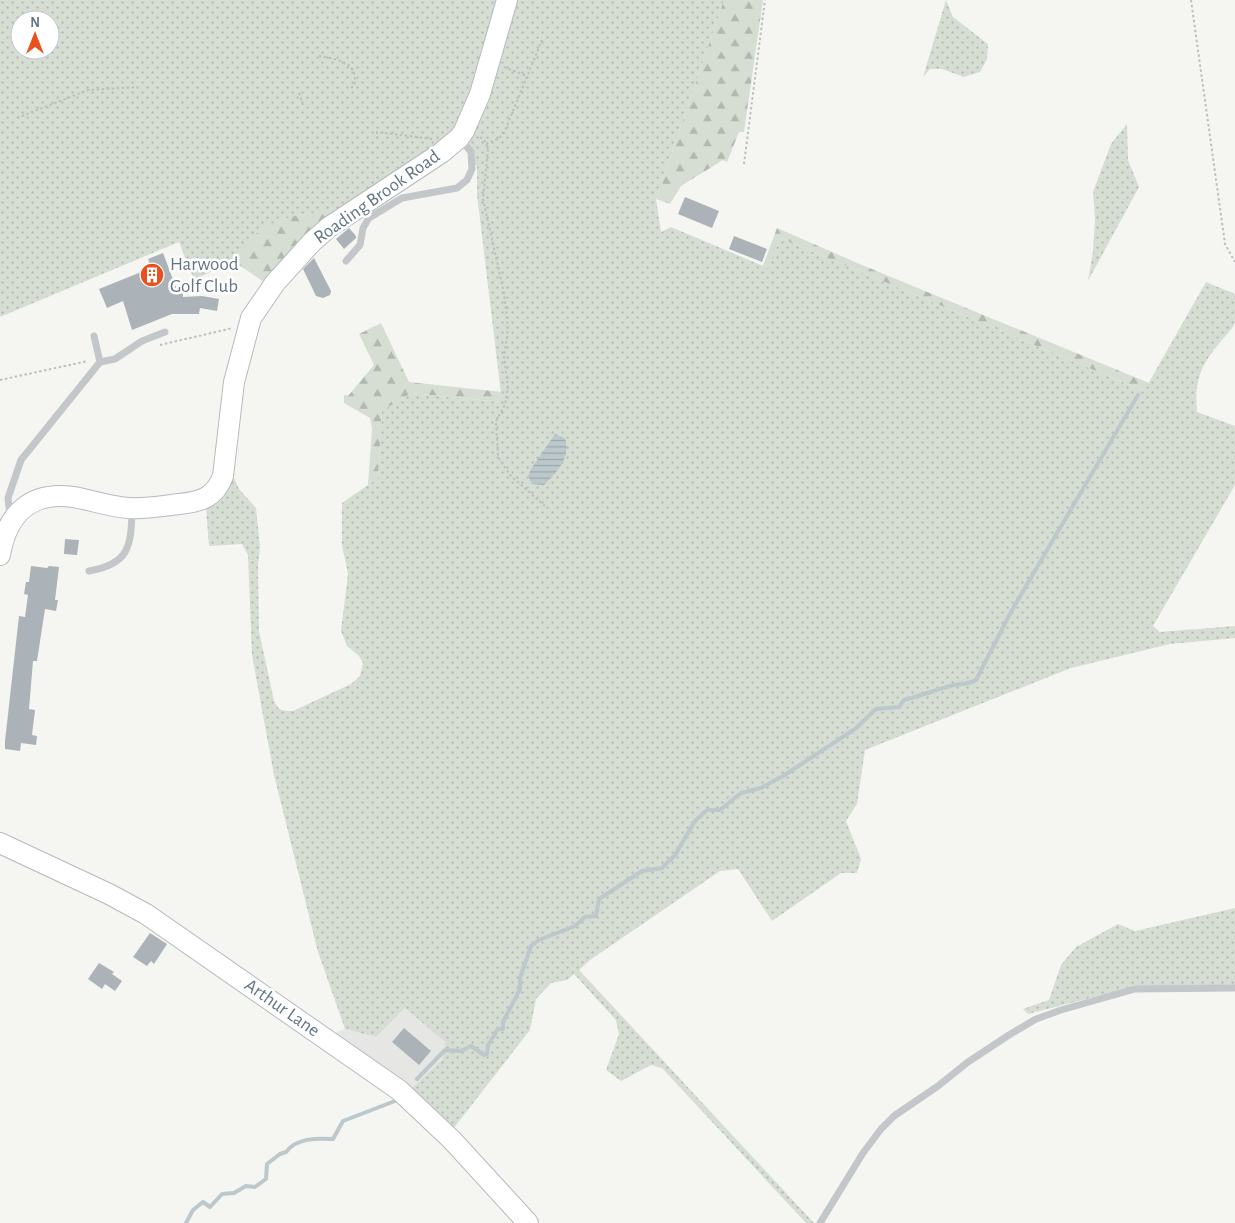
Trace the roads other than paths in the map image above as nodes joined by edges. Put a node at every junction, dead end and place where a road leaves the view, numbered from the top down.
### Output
1 (507, 0) edge
2 (455, 136) junction
3 (346, 261) dead end
4 (165, 332) dead end
5 (94, 336) dead end
6 (100, 361) junction
7 (132, 508) junction
8 (11, 521) junction
9 (0, 555) edge
10 (90, 571) dead end
11 (0, 843) edge
12 (1235, 988) edge
13 (528, 1223) edge
14 (820, 1223) edge

1 - 2 street, Roading Brook Road
2 - 3 lane
2 - 7 street, Roading Brook Road
4 - 6 lane
5 - 6 lane
6 - 8 lane
7 - 8 street, Roading Brook Road
7 - 10 lane
8 - 9 street, Roading Brook Road
11 - 13 street, Arthur Lane
12 - 14 lane

